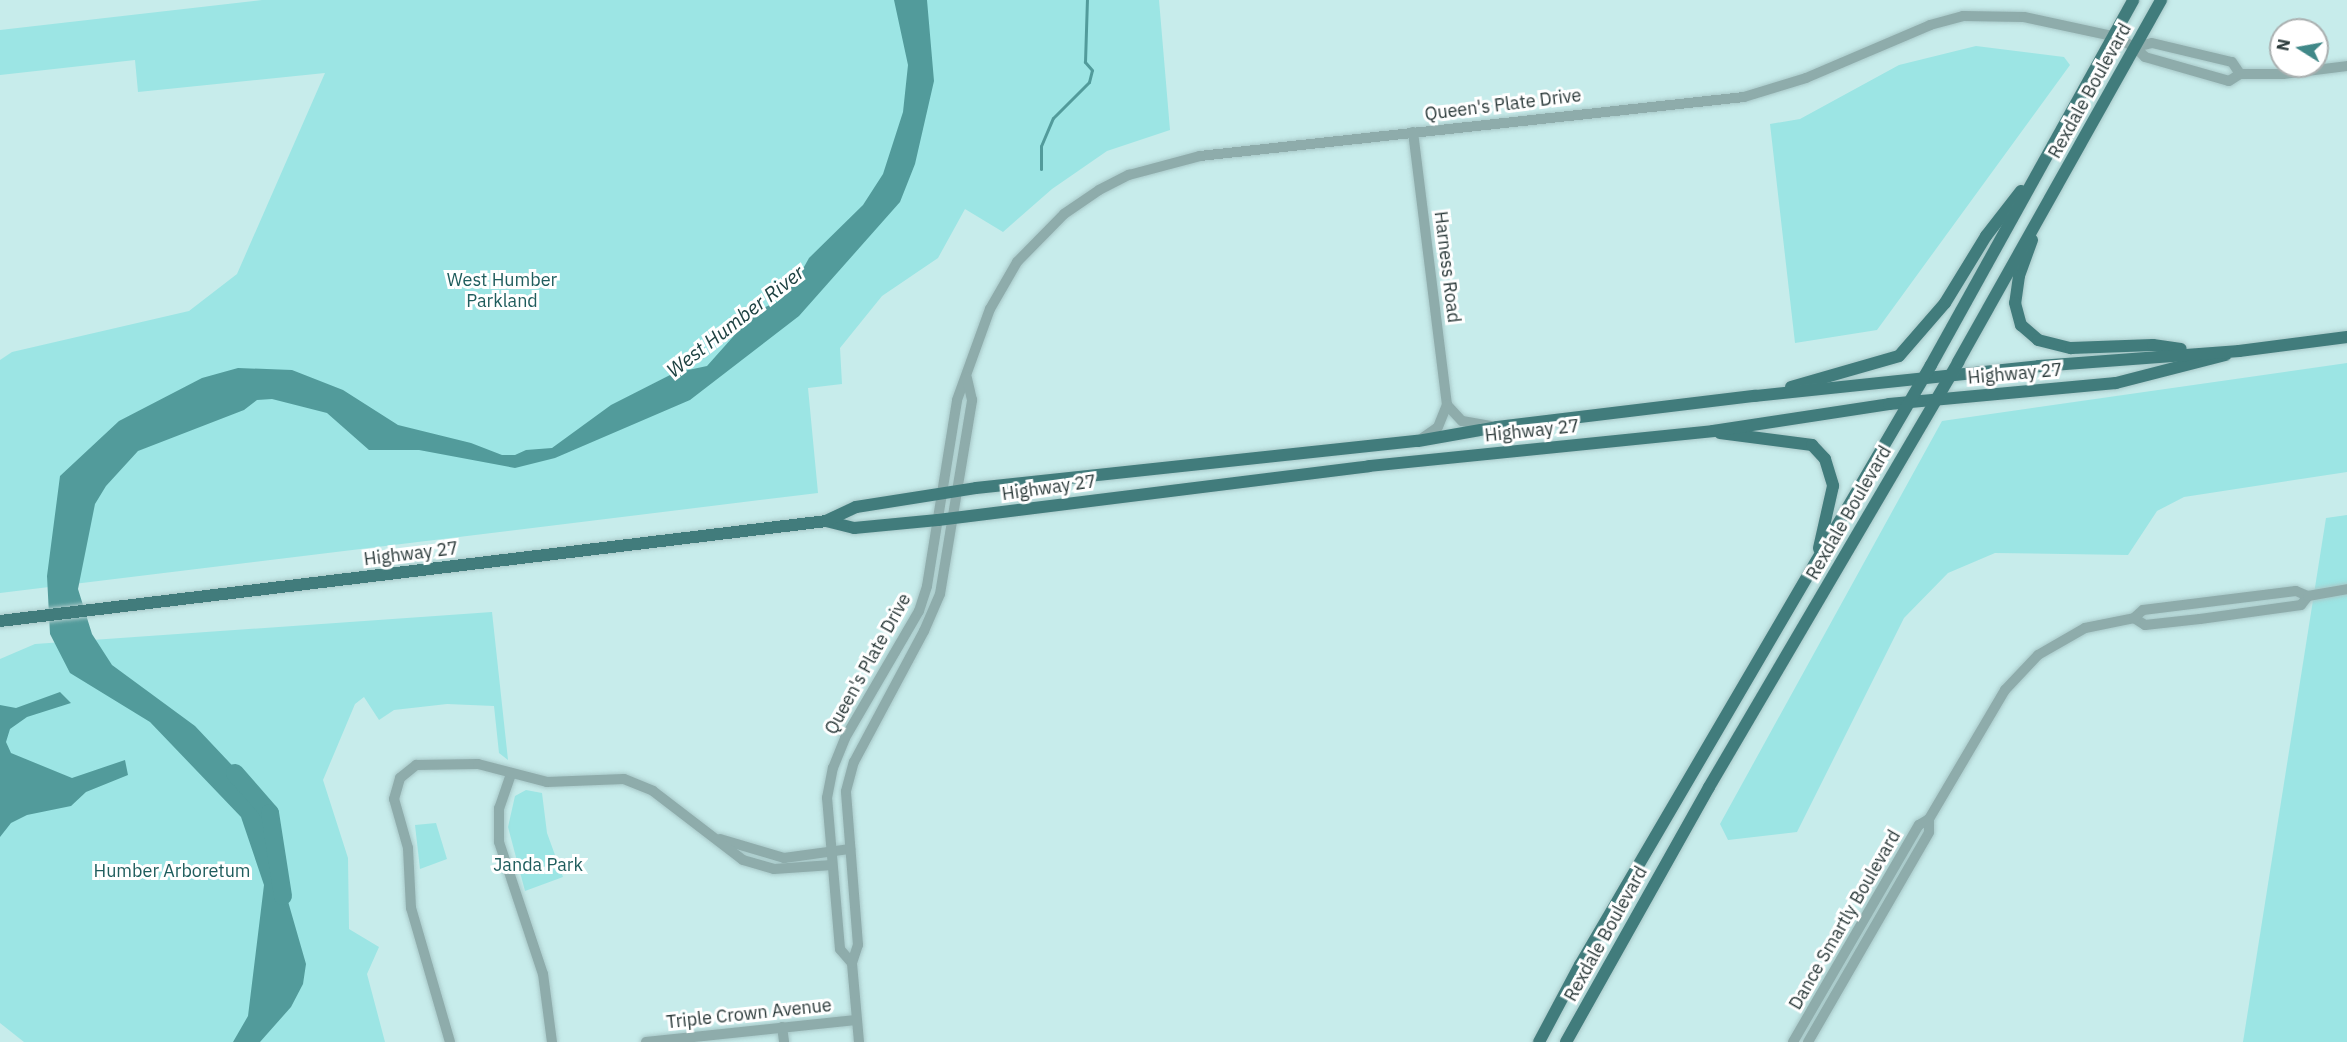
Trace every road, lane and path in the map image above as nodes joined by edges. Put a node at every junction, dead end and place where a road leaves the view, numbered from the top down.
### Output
1 (2133, 0) edge
2 (2161, 0) edge
3 (2112, 36) junction
4 (2135, 46) junction
5 (2347, 66) edge
6 (2240, 74) junction
7 (1413, 132) junction
8 (2042, 163) junction
9 (2036, 223) junction
10 (2347, 337) edge
11 (2239, 351) junction
12 (2200, 352) junction
13 (1949, 376) junction
14 (967, 378) junction
15 (1923, 380) junction
16 (1755, 396) junction
17 (1936, 399) junction
18 (1909, 402) junction
19 (1447, 405) junction
20 (1497, 427) junction
21 (1713, 431) junction
22 (1418, 441) junction
23 (959, 491) junction
24 (943, 492) junction
25 (954, 518) junction
26 (938, 520) junction
27 (826, 521) junction
28 (1814, 567) junction
29 (2347, 589) edge
30 (2308, 596) junction
31 (2134, 618) junction
32 (0, 621) edge
33 (877, 685) junction
34 (891, 693) junction
35 (511, 774) junction
36 (1929, 819) junction
37 (720, 838) junction
38 (850, 849) junction
39 (831, 851) junction
40 (832, 865) junction
41 (852, 963) junction
42 (856, 1020) junction
43 (782, 1027) junction
44 (675, 1040) edge
45 (450, 1042) edge
46 (552, 1042) edge
47 (646, 1042) edge
48 (784, 1042) edge
49 (859, 1042) edge
50 (1539, 1042) edge
51 (1566, 1042) edge
52 (1793, 1042) edge
53 (1808, 1042) edge

1 - 3 main road, Rexdale Boulevard
2 - 4 main road, Rexdale Boulevard
3 - 4 street, Queen's Plate Drive
3 - 7 street, Queen's Plate Drive
3 - 8 main road, Rexdale Boulevard
4 - 6 street, Queen's Plate Drive
4 - 6 street, Queen's Plate Drive
4 - 9 main road, Rexdale Boulevard
5 - 6 street, Queen's Plate Drive
7 - 14 street, Queen's Plate Drive
7 - 19 street, Harness Road
8 - 15 main road, Rexdale Boulevard
8 - 16 main road
9 - 12 main road
9 - 13 main road, Rexdale Boulevard
10 - 11 main road, Highway 27
11 - 12 main road, Highway 27
11 - 17 main road, Highway 27
12 - 13 main road, Highway 27
13 - 15 main road, Highway 27
13 - 17 main road, Rexdale Boulevard
14 - 23 street, Queen's Plate Drive
14 - 24 street, Queen's Plate Drive
15 - 16 main road, Highway 27
15 - 18 main road, Rexdale Boulevard
16 - 20 main road, Highway 27
17 - 18 main road, Highway 27
17 - 51 main road, Rexdale Boulevard
18 - 21 main road, Highway 27
18 - 28 main road, Rexdale Boulevard
19 - 20 street
19 - 22 street
20 - 22 main road, Highway 27
21 - 25 main road, Highway 27
21 - 28 main road
22 - 23 main road, Highway 27
23 - 24 main road, Highway 27
23 - 25 street, Queen's Plate Drive
24 - 26 street, Queen's Plate Drive
24 - 27 main road, Highway 27
25 - 26 main road, Highway 27
25 - 34 street, Queen's Plate Drive
26 - 27 main road, Highway 27
26 - 33 street, Queen's Plate Drive
27 - 32 main road, Highway 27
28 - 50 main road, Rexdale Boulevard
29 - 30 street, Dance Smartly Boulevard
30 - 31 street, Dance Smartly Boulevard
30 - 31 street, Dance Smartly Boulevard
31 - 36 street, Dance Smartly Boulevard
33 - 34 street
33 - 39 street, Queen's Plate Drive
34 - 38 street, Queen's Plate Drive
35 - 37 street
35 - 45 street
35 - 46 street
36 - 52 street, Dance Smartly Boulevard
36 - 53 street, Dance Smartly Boulevard
37 - 39 street
37 - 40 street
38 - 39 street
38 - 41 street, Queen's Plate Drive
39 - 40 street, Queen's Plate Drive
40 - 41 street, Queen's Plate Drive
41 - 42 street, Queen's Plate Drive
42 - 43 street, Triple Crown Avenue
42 - 49 street, Queen's Plate Drive
43 - 44 street, Triple Crown Avenue
43 - 48 street
44 - 47 street, Triple Crown Avenue

